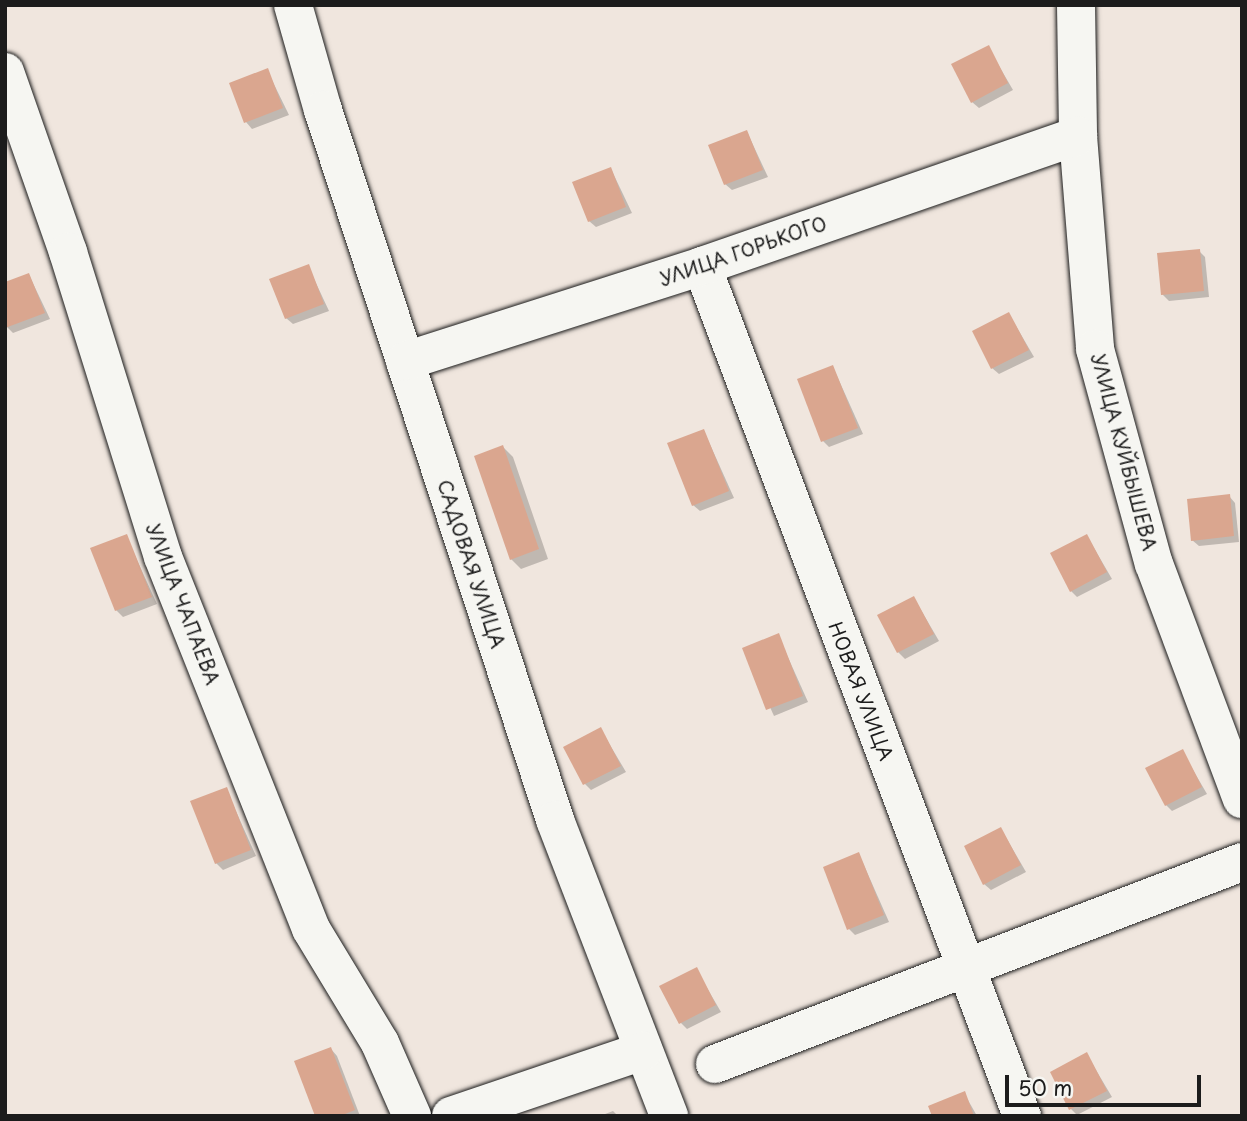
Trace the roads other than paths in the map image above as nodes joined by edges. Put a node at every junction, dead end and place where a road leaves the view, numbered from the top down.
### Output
1 (293, 5) edge
2 (1076, 5) edge
3 (5, 72) edge
4 (1079, 136) junction
5 (702, 266) junction
6 (405, 360) junction
7 (1242, 799) edge
8 (1242, 862) edge
9 (965, 969) junction
10 (643, 1051) junction
11 (716, 1064) dead end
12 (412, 1116) edge
13 (451, 1116) edge
14 (669, 1116) edge
15 (1022, 1116) edge

1 - 6 street, САДОВАЯ УЛИЦА
2 - 4 street, УЛИЦА КУЙБЫШЕВА
3 - 12 street, УЛИЦА ЧАПАЕВА
4 - 5 street, УЛИЦА ГОРЬКОГО
4 - 7 street, УЛИЦА КУЙБЫШЕВА
5 - 6 street, УЛИЦА ГОРЬКОГО
5 - 9 street, НОВАЯ УЛИЦА
6 - 10 street, САДОВАЯ УЛИЦА
8 - 9 street
9 - 11 street
9 - 15 street, НОВАЯ УЛИЦА
10 - 13 street
10 - 14 street, САДОВАЯ УЛИЦА

